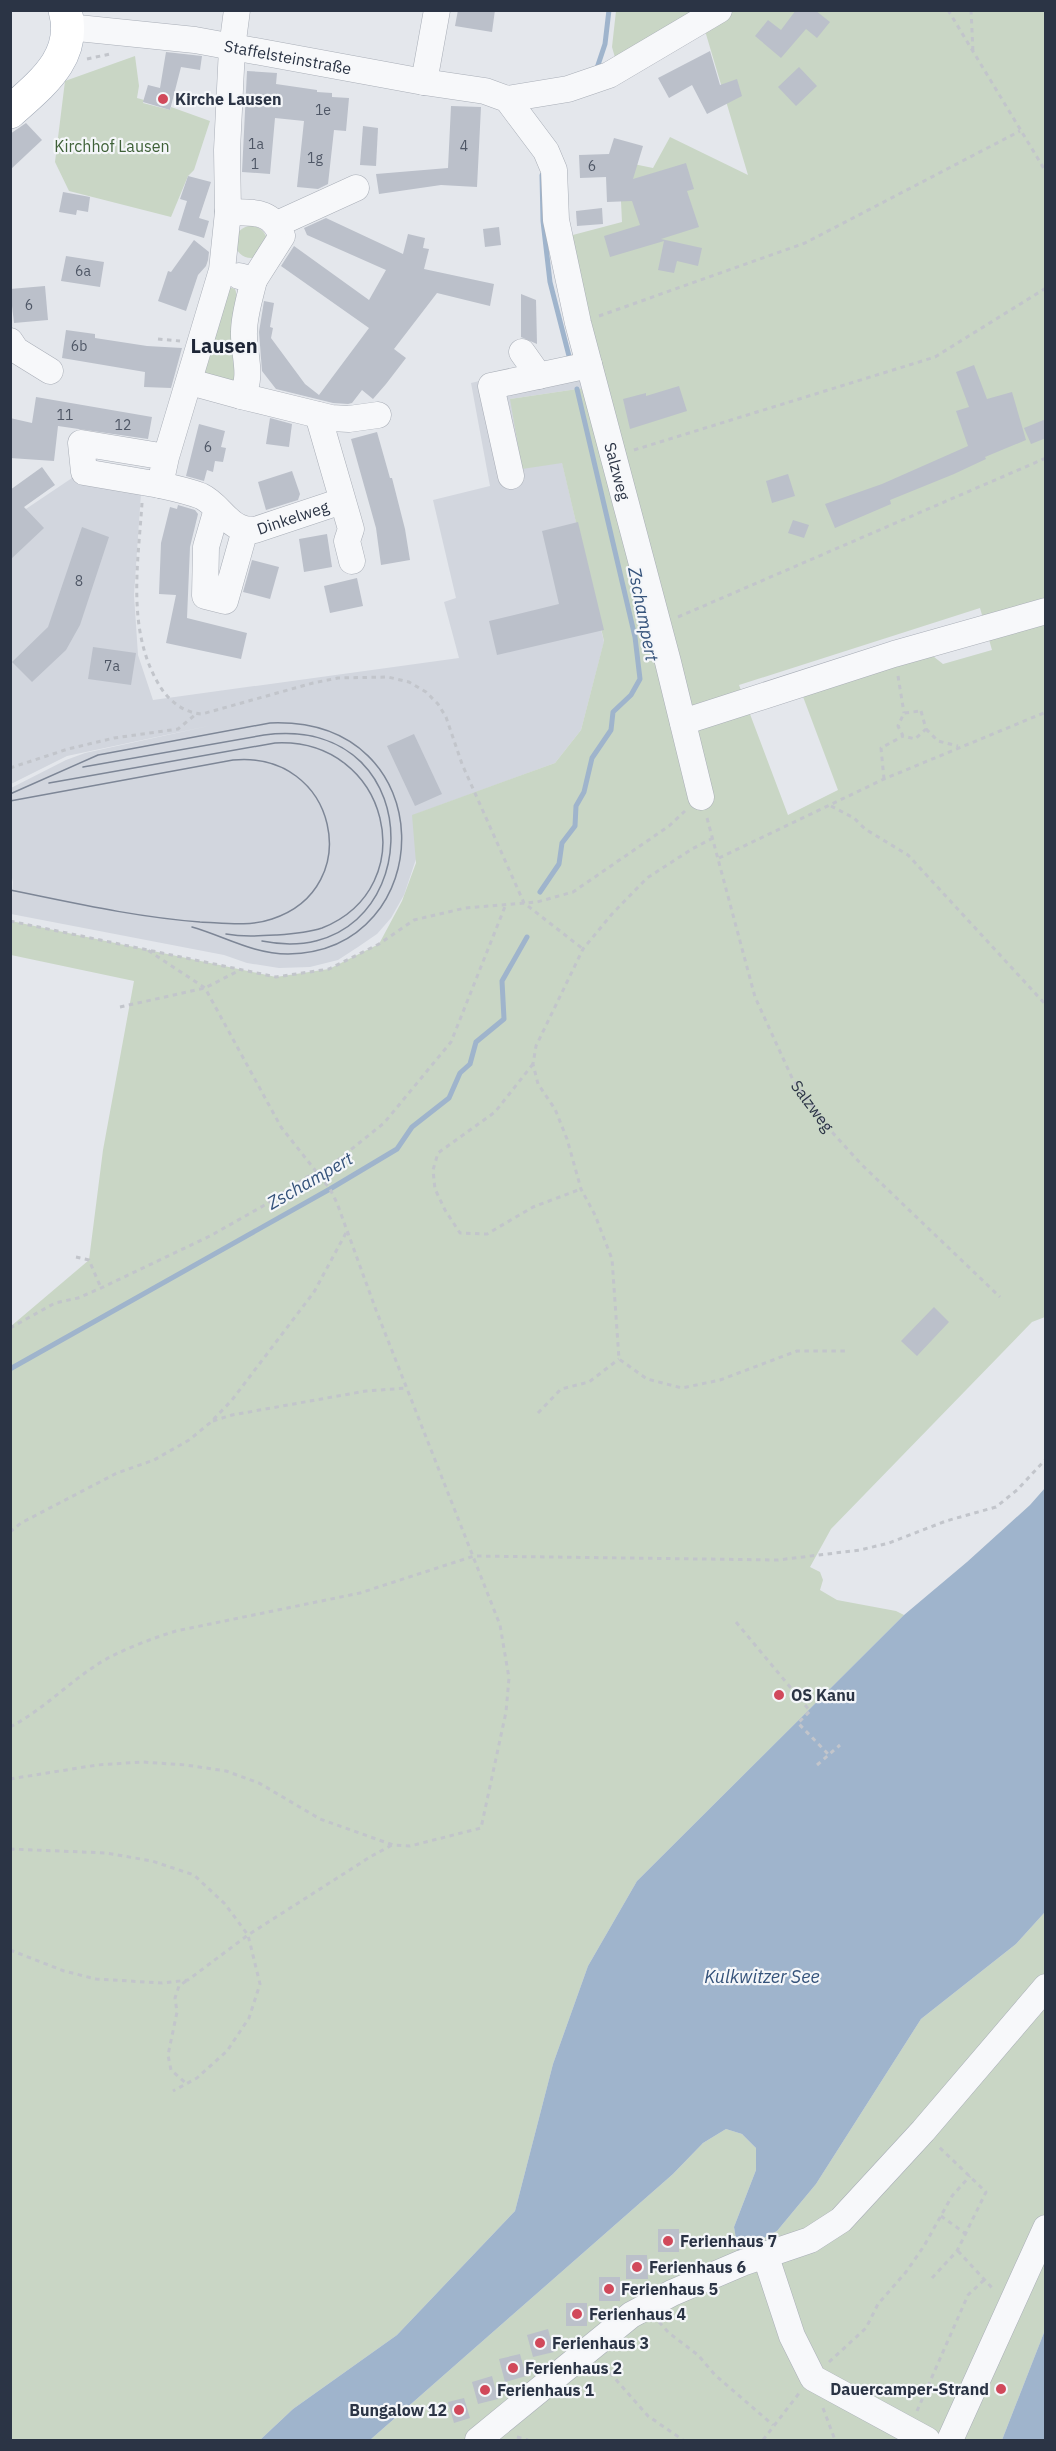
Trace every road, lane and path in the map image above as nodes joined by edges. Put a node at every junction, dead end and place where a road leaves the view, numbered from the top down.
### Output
1 (237, 10) edge
2 (437, 10) edge
3 (718, 10) edge
4 (948, 10) edge
5 (971, 10) edge
6 (66, 19) edge
7 (232, 48) junction
8 (973, 54) junction
9 (424, 82) junction
10 (507, 99) junction
11 (10, 112) edge
12 (1020, 131) junction
13 (1046, 172) edge
14 (356, 188) dead end
15 (228, 212) junction
16 (277, 224) junction
17 (222, 270) junction
18 (254, 280) junction
19 (1046, 288) edge
20 (578, 323) junction
21 (10, 341) edge
22 (522, 352) dead end
23 (589, 364) junction
24 (50, 371) dead end
25 (186, 376) junction
26 (539, 376) junction
27 (241, 396) junction
28 (318, 415) junction
29 (378, 415) dead end
30 (166, 457) junction
31 (613, 457) junction
32 (1046, 458) edge
33 (511, 476) dead end
34 (153, 483) junction
35 (342, 501) junction
36 (217, 508) junction
37 (245, 530) junction
38 (352, 561) dead end
39 (1046, 611) edge
40 (658, 626) junction
41 (894, 654) junction
42 (904, 712) junction
43 (1046, 712) edge
44 (196, 714) junction
45 (683, 722) junction
46 (926, 729) junction
47 (903, 736) junction
48 (959, 746) junction
49 (10, 768) edge
50 (885, 779) junction
51 (701, 797) junction
52 (830, 806) junction
53 (713, 838) junction
54 (718, 858) junction
55 (524, 903) junction
56 (506, 904) junction
57 (10, 921) edge
58 (146, 949) junction
59 (583, 949) junction
60 (240, 970) junction
61 (205, 988) junction
62 (1046, 1005) edge
63 (120, 1007) dead end
64 (533, 1064) junction
65 (320, 1173) junction
66 (581, 1189) junction
67 (347, 1232) junction
68 (76, 1257) dead end
69 (101, 1288) junction
70 (1000, 1297) dead end
71 (10, 1328) edge
72 (847, 1351) dead end
73 (619, 1359) junction
74 (407, 1389) junction
75 (538, 1413) dead end
76 (211, 1422) junction
77 (1046, 1459) edge
78 (10, 1532) edge
79 (474, 1556) junction
80 (736, 1622) dead end
81 (10, 1726) edge
82 (840, 1745) dead end
83 (829, 1755) junction
84 (818, 1766) dead end
85 (10, 1779) edge
86 (393, 1845) junction
87 (10, 1849) edge
88 (248, 1935) junction
89 (10, 1950) edge
90 (188, 1980) junction
91 (1046, 1987) edge
92 (187, 2084) junction
93 (173, 2091) dead end
94 (923, 2131) junction
95 (970, 2176) junction
96 (941, 2216) junction
97 (1046, 2228) edge
98 (966, 2234) junction
99 (957, 2251) junction
100 (765, 2254) junction
101 (932, 2278) dead end
102 (984, 2280) junction
103 (645, 2307) junction
104 (1010, 2307) junction
105 (589, 2348) junction
106 (813, 2378) junction
107 (773, 2426) junction
108 (918, 2435) edge
109 (478, 2440) edge
110 (683, 2440) edge
111 (763, 2440) edge
112 (835, 2440) edge
113 (950, 2440) edge

1 - 7 street
2 - 9 street
3 - 10 street, Staffelsteinstraße
4 - 8 path
5 - 8 path
6 - 7 street, Staffelsteinstraße
6 - 11 main road
7 - 9 street, Staffelsteinstraße
7 - 15 street
8 - 12 path
9 - 10 street, Staffelsteinstraße
10 - 20 street, Salzweg
12 - 13 path
12 - 20 path
14 - 16 street
15 - 16 street
15 - 17 street
16 - 18 street
17 - 18 street
17 - 25 street
18 - 27 street
19 - 31 path
20 - 23 street, Salzweg
21 - 24 street
22 - 26 street
23 - 26 street
23 - 31 street, Salzweg
25 - 27 street
25 - 30 street
26 - 33 street
27 - 28 street
28 - 29 street
28 - 35 street, Dinkelweg
30 - 34 street
30 - 34 street, Dinkelweg
31 - 40 street, Salzweg
32 - 40 path
34 - 36 street, Dinkelweg
34 - 44 path
35 - 37 street, Dinkelweg
35 - 38 street, Dinkelweg
36 - 37 street, Dinkelweg
36 - 37 street, Dinkelweg
39 - 41 street
40 - 45 street, Salzweg
41 - 42 path
41 - 45 street
42 - 46 path
42 - 47 path
43 - 48 path
44 - 49 path
44 - 55 path
45 - 51 street, Salzweg
46 - 47 path
46 - 48 path
47 - 50 path
48 - 50 path
50 - 52 path
51 - 53 path, Salzweg
51 - 55 path
52 - 54 path
52 - 62 path
53 - 54 path, Salzweg
53 - 59 path
54 - 70 path, Salzweg
55 - 56 path
55 - 59 path
56 - 60 path
56 - 65 path
57 - 58 path
58 - 60 path
58 - 61 path
59 - 64 path
60 - 61 path
61 - 63 path
61 - 65 path
64 - 66 path
64 - 66 path
65 - 67 path
65 - 69 path
66 - 73 path
67 - 74 path
67 - 76 path
68 - 69 path
69 - 71 path
72 - 73 path
73 - 75 path
74 - 76 path
74 - 79 path
76 - 78 path
77 - 79 path
79 - 81 path
79 - 86 path
80 - 83 path
82 - 83 path
83 - 84 path
85 - 86 path
86 - 88 path
87 - 88 path
88 - 90 path
88 - 92 path
89 - 90 path
90 - 92 path
91 - 94 street
92 - 93 path
94 - 95 path
94 - 100 street
95 - 96 path
95 - 98 path
96 - 98 path
96 - 106 path
97 - 104 street
98 - 99 path
99 - 101 path
99 - 102 path
100 - 103 street
100 - 106 street
102 - 104 path
102 - 108 path
103 - 105 street
103 - 107 path
104 - 113 street
105 - 109 street
105 - 110 path
106 - 107 path
106 - 108 street
106 - 112 path
107 - 111 path

